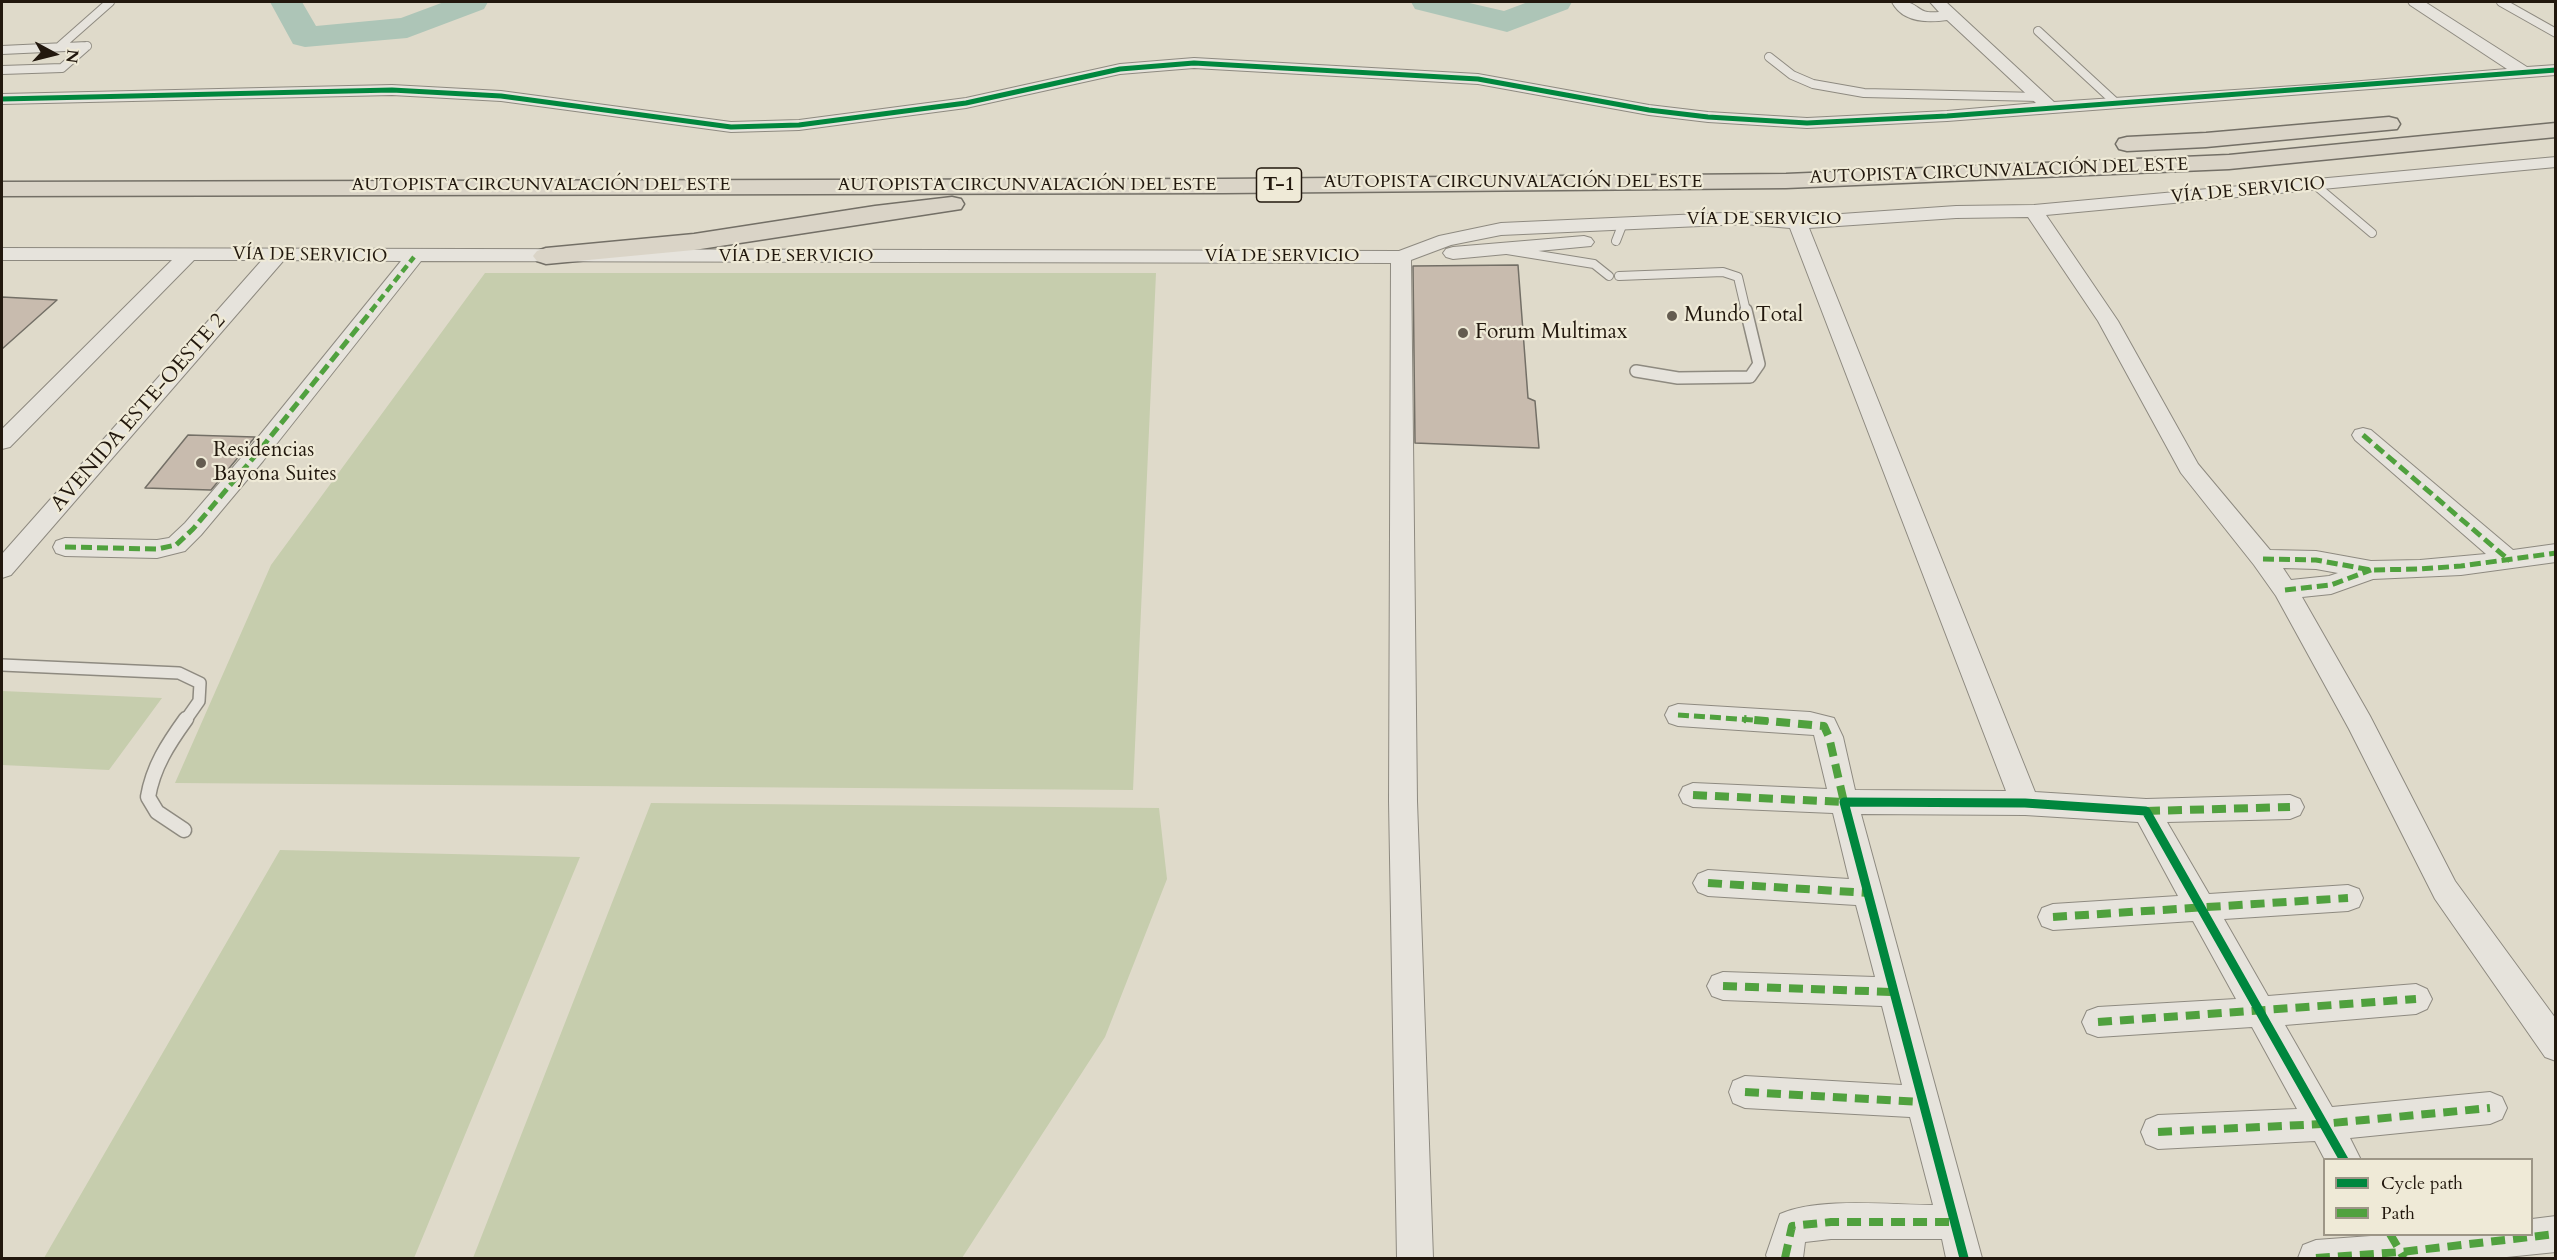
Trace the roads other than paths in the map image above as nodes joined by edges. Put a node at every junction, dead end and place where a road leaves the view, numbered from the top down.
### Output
1 (110, 2) edge
2 (1899, 2) edge
3 (1937, 2) edge
4 (2415, 2) edge
5 (2501, 2) edge
6 (1952, 15) junction
7 (2038, 31) dead end
8 (2556, 33) edge
9 (58, 47) junction
10 (2, 50) edge
11 (1769, 57) dead end
12 (2, 70) edge
13 (2556, 70) edge
14 (2523, 72) junction
15 (2, 99) edge
16 (2044, 102) junction
17 (2115, 102) junction
18 (2556, 109) edge
19 (2439, 119) dead end
20 (2415, 121) dead end
21 (2556, 130) edge
22 (2110, 144) dead end
23 (2003, 150) dead end
24 (2556, 162) edge
25 (2, 169) edge
26 (2314, 184) junction
27 (1236, 185) junction
28 (2, 189) edge
29 (2034, 211) junction
30 (1798, 223) junction
31 (2372, 233) dead end
32 (1558, 234) junction
33 (1497, 249) junction
34 (2, 254) edge
35 (189, 254) junction
36 (277, 256) junction
37 (414, 256) junction
38 (546, 256) junction
39 (1401, 257) junction
40 (1636, 371) dead end
41 (2363, 435) dead end
42 (2, 442) edge
43 (65, 547) dead end
44 (2556, 553) edge
45 (2263, 559) junction
46 (2510, 561) junction
47 (2, 569) edge
48 (2371, 570) junction
49 (2285, 590) junction
50 (2, 665) edge
51 (1678, 715) dead end
52 (1693, 795) dead end
53 (1844, 802) junction
54 (2025, 803) junction
55 (2290, 807) dead end
56 (2146, 812) junction
57 (184, 831) dead end
58 (1708, 883) dead end
59 (1868, 893) junction
60 (2348, 898) dead end
61 (2200, 909) junction
62 (2053, 917) dead end
63 (1723, 986) dead end
64 (1894, 992) junction
65 (2416, 999) dead end
66 (2259, 1012) junction
67 (2098, 1022) dead end
68 (2556, 1046) edge
69 (1745, 1092) dead end
70 (1923, 1102) junction
71 (2490, 1108) dead end
72 (2322, 1124) junction
73 (2158, 1132) dead end
74 (2343, 1158) edge
75 (1954, 1222) junction
76 (2556, 1234) edge
77 (2399, 1248) edge
78 (1415, 1258) edge
79 (1785, 1258) edge
80 (1964, 1258) edge
81 (2316, 1258) edge

1 - 9 lane
2 - 6 street
3 - 6 street
4 - 14 street
5 - 8 lane
6 - 16 street
7 - 17 lane
9 - 10 lane
9 - 12 lane
11 - 16 lane
13 - 14 street
14 - 17 street
15 - 16 street
16 - 17 street
18 - 19 highway
20 - 22 highway, AUTOPISTA CIRCUNVALACIÓN DEL ESTE
21 - 27 highway, AUTOPISTA CIRCUNVALACIÓN DEL ESTE / T-1
23 - 25 highway, AUTOPISTA CIRCUNVALACIÓN DEL ESTE / T-1
24 - 26 street, VÍA DE SERVICIO
26 - 29 street, VÍA DE SERVICIO
26 - 31 lane
27 - 28 highway, AUTOPISTA CIRCUNVALACIÓN DEL ESTE / T-1
27 - 38 highway
29 - 30 street, VÍA DE SERVICIO
29 - 45 street
30 - 32 street, VÍA DE SERVICIO
30 - 54 street
32 - 33 street
32 - 39 street, VÍA DE SERVICIO
33 - 39 street
33 - 40 lane
34 - 35 street, VÍA DE SERVICIO
35 - 36 street, VÍA DE SERVICIO
35 - 42 street
36 - 37 street, VÍA DE SERVICIO
36 - 47 street, AVENIDA ESTE-OESTE 2
37 - 38 street, VÍA DE SERVICIO
37 - 43 street
38 - 39 street, VÍA DE SERVICIO
39 - 78 street
41 - 46 street
44 - 46 street
45 - 48 street
45 - 49 street
46 - 48 street
48 - 49 street
49 - 68 street
50 - 57 lane
51 - 53 street
52 - 53 street
53 - 54 street
53 - 59 street
54 - 56 street
55 - 56 street
56 - 61 street
58 - 59 street
59 - 64 street
60 - 61 street
61 - 62 street
61 - 66 street
63 - 64 street
64 - 70 street
65 - 66 street
66 - 67 street
66 - 72 street
69 - 70 street
70 - 75 street
71 - 72 street
72 - 73 street
72 - 74 street
75 - 79 street
75 - 80 street
76 - 77 street
77 - 81 street

